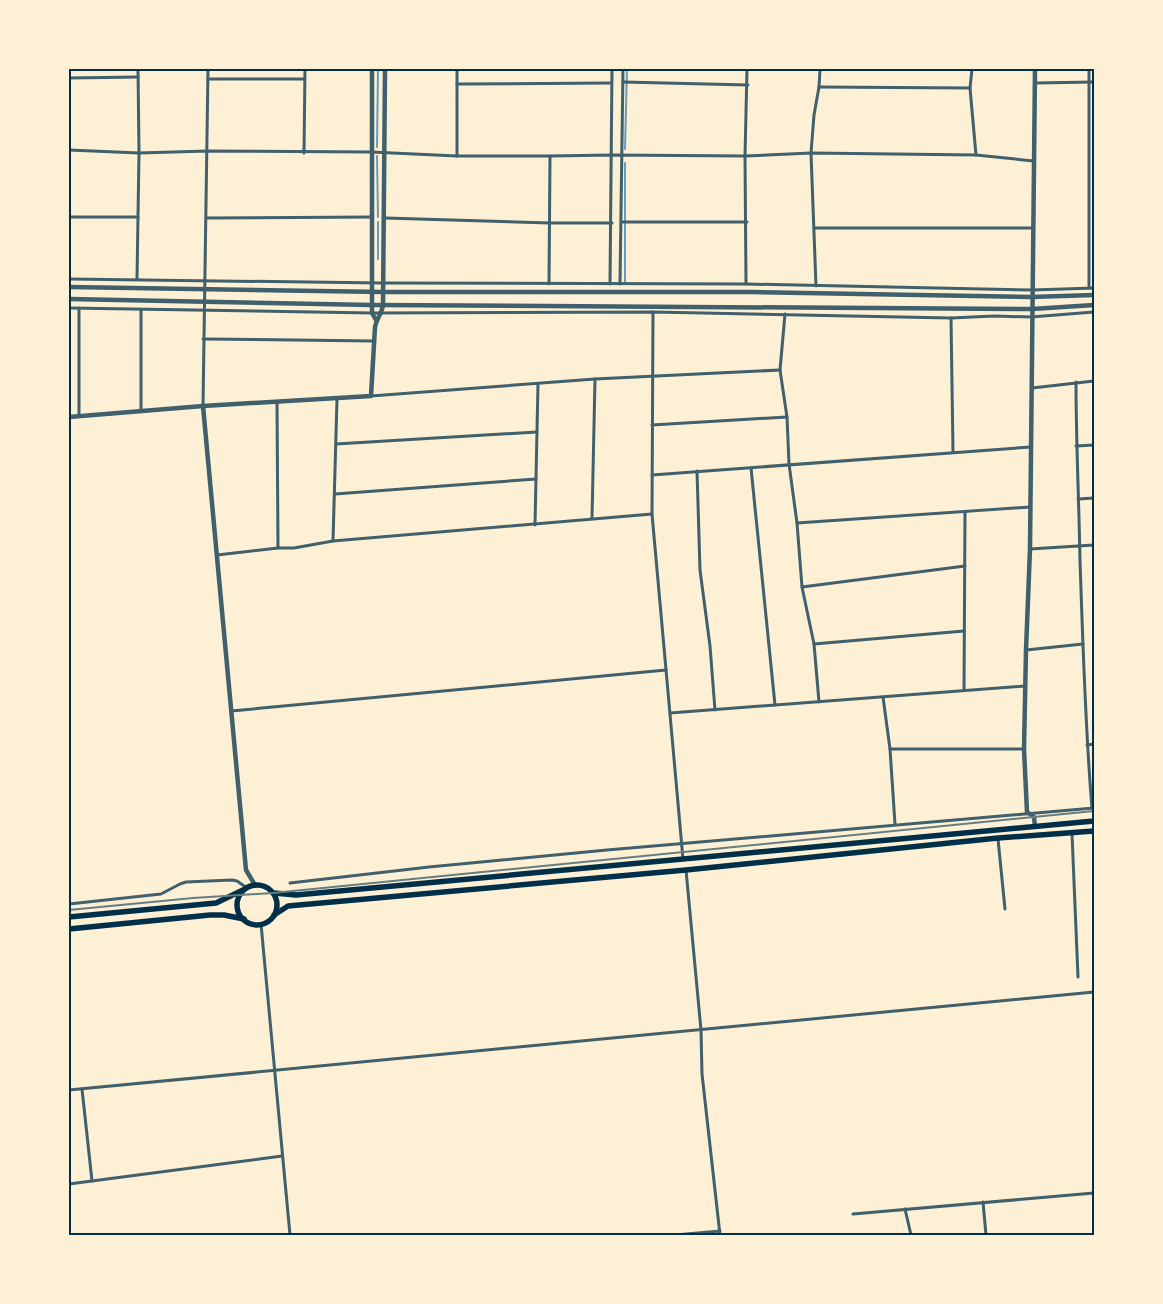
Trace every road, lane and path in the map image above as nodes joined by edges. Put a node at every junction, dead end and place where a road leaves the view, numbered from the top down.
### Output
1 (138, 69) edge
2 (208, 69) edge
3 (305, 69) edge
4 (372, 69) edge
5 (385, 69) edge
6 (457, 69) edge
7 (612, 69) edge
8 (623, 69) edge
9 (747, 69) edge
10 (820, 69) edge
11 (972, 69) edge
12 (1035, 69) edge
13 (1088, 69) edge
14 (138, 77) junction
15 (69, 78) edge
16 (304, 78) junction
17 (208, 79) junction
18 (623, 82) junction
19 (1088, 82) junction
20 (1094, 82) edge
21 (611, 83) junction
22 (1034, 83) junction
23 (457, 84) junction
24 (748, 85) junction
25 (819, 87) junction
26 (970, 88) junction
27 (69, 150) edge
28 (208, 151) junction
29 (371, 152) junction
30 (385, 152) junction
31 (139, 153) junction
32 (304, 153) junction
33 (811, 153) junction
34 (612, 155) junction
35 (623, 155) junction
36 (976, 155) junction
37 (457, 156) junction
38 (550, 156) junction
39 (745, 156) junction
40 (1034, 160) junction
41 (69, 217) edge
42 (138, 217) junction
43 (372, 217) junction
44 (206, 218) junction
45 (384, 218) junction
46 (622, 222) junction
47 (747, 222) junction
48 (550, 223) junction
49 (612, 223) junction
50 (815, 228) junction
51 (1033, 228) junction
52 (69, 279) edge
53 (137, 279) junction
54 (205, 282) junction
55 (372, 283) junction
56 (384, 283) junction
57 (549, 284) junction
58 (610, 284) junction
59 (620, 284) junction
60 (746, 284) junction
61 (816, 286) junction
62 (69, 287) edge
63 (1089, 288) junction
64 (1094, 288) edge
65 (205, 290) junction
66 (1032, 290) junction
67 (372, 292) junction
68 (383, 292) junction
69 (1094, 295) edge
70 (1031, 297) junction
71 (69, 299) edge
72 (204, 303) junction
73 (372, 305) junction
74 (383, 305) junction
75 (1094, 305) edge
76 (69, 308) edge
77 (79, 308) junction
78 (1032, 309) junction
79 (141, 310) junction
80 (204, 310) junction
81 (653, 312) junction
82 (1094, 312) edge
83 (372, 313) junction
84 (382, 313) junction
85 (785, 314) junction
86 (1031, 317) junction
87 (951, 318) junction
88 (376, 320) junction
89 (204, 338) junction
90 (373, 341) junction
91 (780, 370) junction
92 (652, 376) junction
93 (595, 379) junction
94 (1094, 381) edge
95 (1076, 382) junction
96 (538, 384) junction
97 (1032, 388) junction
98 (371, 396) junction
99 (337, 399) junction
100 (277, 401) junction
101 (204, 406) junction
102 (141, 411) junction
103 (79, 416) junction
104 (69, 417) edge
105 (787, 417) junction
106 (652, 425) junction
107 (537, 432) junction
108 (336, 444) junction
109 (1094, 445) edge
110 (1076, 446) junction
111 (1031, 448) junction
112 (953, 452) junction
113 (789, 464) junction
114 (751, 468) junction
115 (697, 471) junction
116 (652, 475) junction
117 (536, 479) junction
118 (335, 494) junction
119 (1094, 498) edge
120 (1078, 499) junction
121 (1030, 507) junction
122 (965, 512) junction
123 (652, 514) junction
124 (592, 519) junction
125 (797, 524) junction
126 (535, 525) junction
127 (333, 541) junction
128 (1094, 545) edge
129 (1080, 546) junction
130 (278, 548) junction
131 (1030, 549) junction
132 (217, 555) junction
133 (965, 566) junction
134 (802, 587) junction
135 (964, 631) junction
136 (814, 644) junction
137 (1083, 644) junction
138 (1026, 650) junction
139 (666, 670) junction
140 (1025, 686) junction
141 (964, 690) junction
142 (883, 697) junction
143 (818, 702) junction
144 (775, 705) junction
145 (715, 710) junction
146 (231, 711) junction
147 (670, 713) junction
148 (1094, 744) edge
149 (1087, 745) junction
150 (890, 749) junction
151 (1024, 750) junction
152 (1093, 808) edge
153 (1027, 812) junction
154 (1094, 821) edge
155 (895, 824) junction
156 (1035, 827) junction
157 (1094, 831) edge
158 (1072, 834) junction
159 (998, 838) junction
160 (682, 844) junction
161 (683, 860) junction
162 (686, 870) junction
163 (290, 883) dead end
164 (255, 885) junction
165 (245, 889) junction
166 (274, 893) junction
167 (69, 904) edge
168 (1005, 909) dead end
169 (274, 915) junction
170 (69, 917) edge
171 (244, 920) junction
172 (261, 924) junction
173 (69, 928) edge
174 (1078, 976) dead end
175 (1094, 992) edge
176 (701, 1030) junction
177 (275, 1071) junction
178 (82, 1089) junction
179 (69, 1090) edge
180 (282, 1156) junction
181 (92, 1181) junction
182 (69, 1184) edge
183 (1094, 1192) edge
184 (983, 1202) junction
185 (905, 1209) junction
186 (853, 1214) dead end
187 (720, 1233) edge
188 (290, 1235) edge
189 (675, 1235) edge
190 (911, 1235) edge
191 (986, 1235) edge

1 - 14 street
2 - 17 street
3 - 16 street
4 - 29 street
5 - 30 street
6 - 23 street
7 - 21 street
8 - 18 street
9 - 24 street
10 - 25 street
11 - 26 street
12 - 22 street
13 - 19 street
14 - 15 street
14 - 31 street
16 - 17 street
16 - 32 street
17 - 28 street
18 - 24 street
18 - 35 street
19 - 20 street
19 - 22 street
19 - 63 street
21 - 23 street
21 - 34 street
22 - 40 street
23 - 37 street
24 - 39 street
25 - 26 street
25 - 33 street
26 - 36 street
27 - 31 street
28 - 31 street
28 - 32 street
28 - 44 street
29 - 30 street
29 - 32 street
29 - 43 street
30 - 37 street
30 - 45 street
31 - 42 street
33 - 36 street
33 - 39 street
33 - 50 street
34 - 35 street
34 - 38 street
34 - 49 street
35 - 39 street
35 - 46 street
36 - 40 street
37 - 38 street
38 - 48 street
39 - 47 street
40 - 51 street
41 - 42 street
42 - 53 street
43 - 44 street
43 - 55 street
44 - 54 street
45 - 48 street
45 - 56 street
46 - 47 street
46 - 59 street
47 - 60 street
48 - 49 street
48 - 57 street
49 - 58 street
50 - 51 street
50 - 61 street
51 - 66 street
52 - 53 street
53 - 54 street
54 - 55 street
54 - 65 street
55 - 56 street
55 - 67 street
56 - 57 street
56 - 68 street
57 - 58 street
58 - 59 street
59 - 60 street
60 - 61 street
61 - 66 street
62 - 65 street
63 - 64 street
63 - 66 street
65 - 67 street
65 - 72 street
66 - 70 street
67 - 68 street
67 - 73 street
68 - 70 street
68 - 74 street
69 - 70 street
70 - 78 street
71 - 72 street
72 - 73 street
72 - 80 street
73 - 74 street
73 - 83 street
74 - 78 street
74 - 84 street
75 - 78 street
76 - 77 street
77 - 79 street
77 - 103 street
78 - 86 street
79 - 80 street
79 - 102 street
80 - 83 street
80 - 89 street
81 - 84 street
81 - 85 street
81 - 92 street
82 - 86 street
83 - 84 street
83 - 88 street
84 - 88 street
85 - 87 street
85 - 91 street
86 - 87 street
86 - 97 street
87 - 112 street
88 - 90 street
89 - 90 street
89 - 101 street
90 - 98 street
91 - 92 street
91 - 105 street
92 - 93 street
92 - 106 street
93 - 96 street
93 - 124 street
94 - 95 street
95 - 97 street
95 - 110 street
96 - 98 street
96 - 107 street
97 - 111 street
98 - 99 street
99 - 100 street
99 - 108 street
100 - 101 street
100 - 130 street
101 - 102 street
101 - 132 street
102 - 103 street
103 - 104 street
105 - 106 street
105 - 113 street
106 - 116 street
107 - 108 street
107 - 117 street
108 - 118 street
109 - 110 street
110 - 120 street
111 - 112 street
111 - 121 street
112 - 113 street
113 - 114 street
113 - 125 street
114 - 115 street
114 - 144 street
115 - 116 street
115 - 145 street
116 - 123 street
117 - 118 street
117 - 126 street
118 - 127 street
119 - 120 street
120 - 129 street
121 - 122 street
121 - 131 street
122 - 125 street
122 - 133 street
123 - 124 street
123 - 139 street
124 - 126 street
125 - 134 street
126 - 127 street
127 - 130 street
128 - 129 street
129 - 131 street
129 - 137 street
130 - 132 street
131 - 138 street
132 - 146 street
133 - 134 street
133 - 135 street
134 - 136 street
135 - 136 street
135 - 141 street
136 - 143 street
137 - 138 street
137 - 149 street
138 - 140 street
139 - 146 street
139 - 147 street
140 - 141 street
140 - 151 street
141 - 142 street
142 - 143 street
142 - 150 street
143 - 144 street
144 - 145 street
145 - 147 street
146 - 164 street
147 - 160 street
148 - 149 street
149 - 152 street
150 - 151 street
150 - 155 street
151 - 153 street
152 - 153 street
153 - 155 street
153 - 156 street
154 - 156 highway
155 - 160 street
156 - 161 highway
157 - 158 highway
158 - 159 highway
158 - 174 street
159 - 162 highway
159 - 168 street
160 - 161 street
160 - 163 street
161 - 166 highway
162 - 169 highway
162 - 176 street
164 - 165 highway
164 - 166 highway
165 - 167 street
165 - 170 highway
165 - 171 highway
166 - 169 highway
169 - 172 highway
171 - 172 highway
171 - 173 highway
172 - 177 street
175 - 176 street
176 - 177 street
176 - 187 street
177 - 178 street
177 - 180 street
178 - 179 street
178 - 181 street
180 - 181 street
180 - 188 street
181 - 182 street
183 - 184 street
184 - 185 street
184 - 191 street
185 - 186 street
185 - 190 street
187 - 189 street

